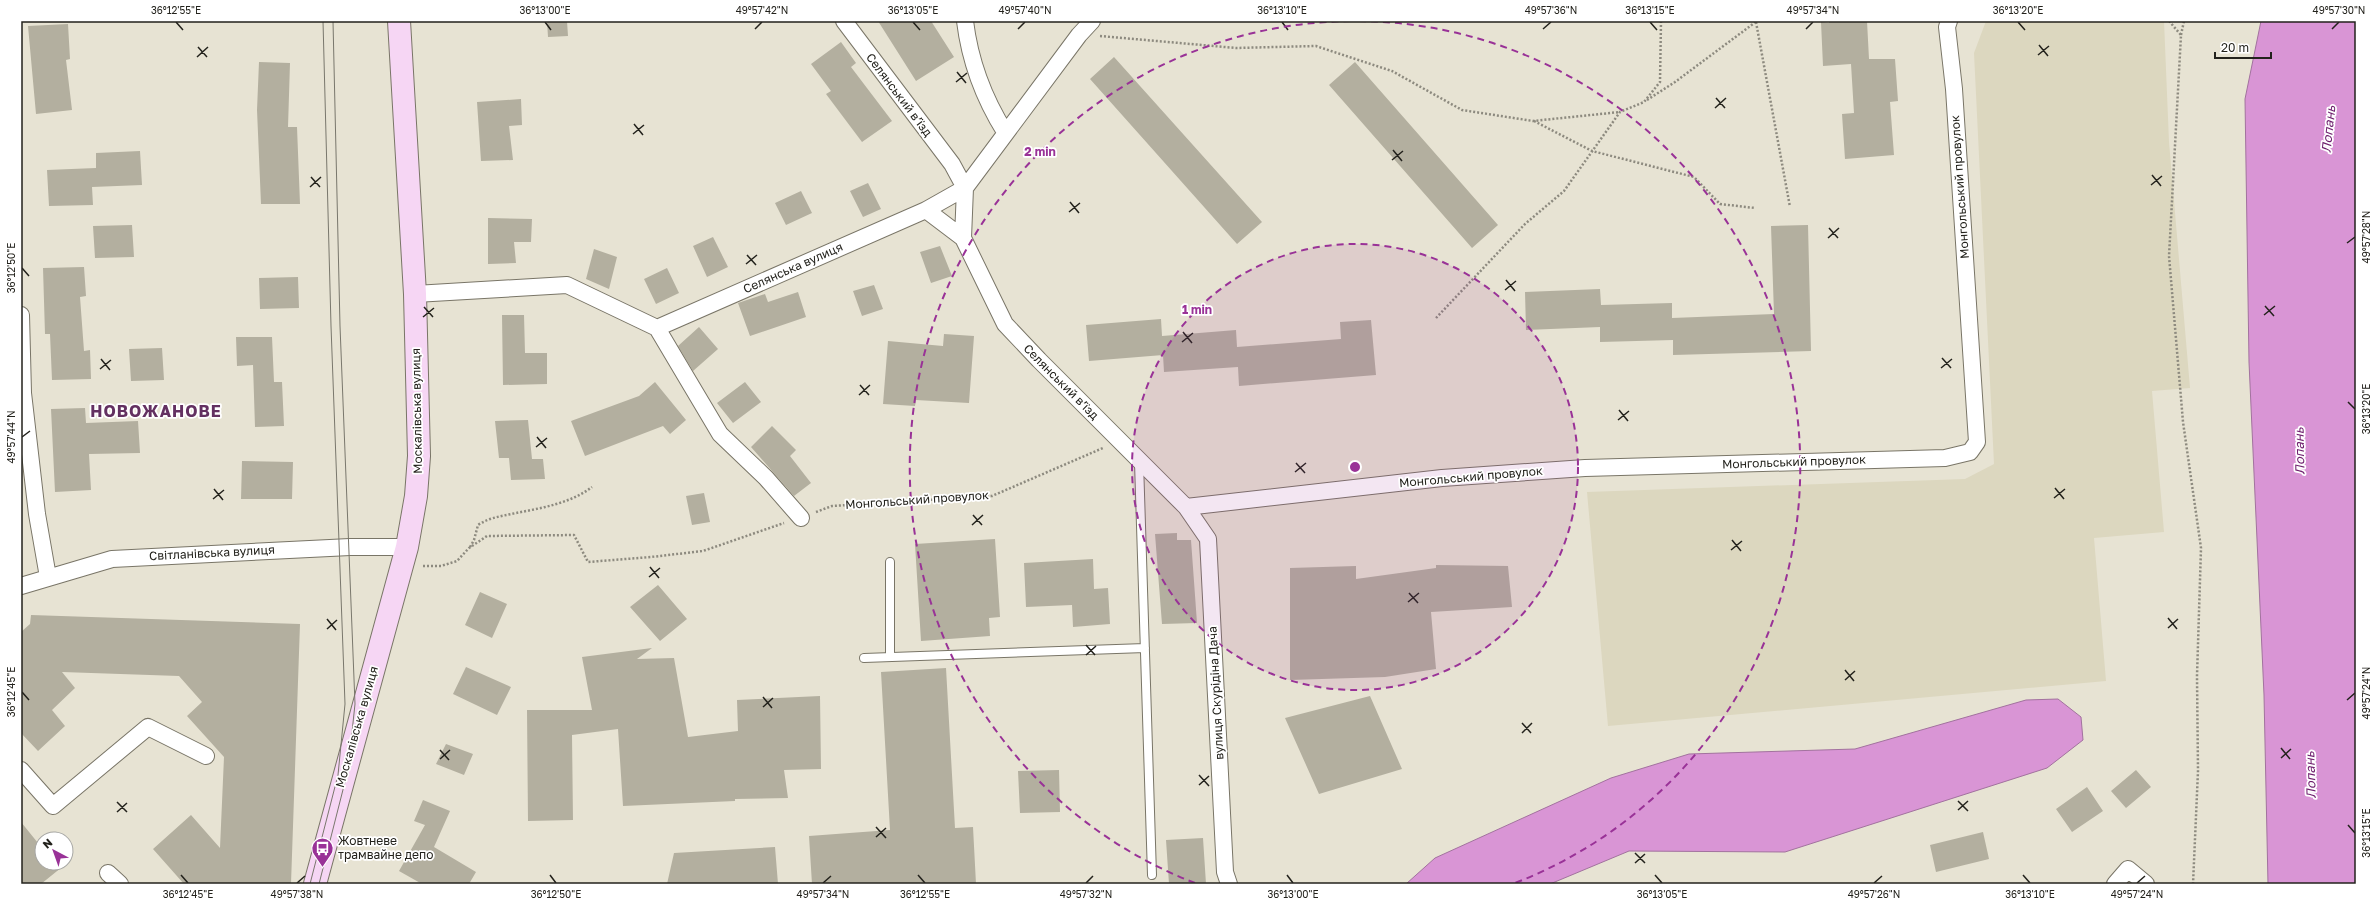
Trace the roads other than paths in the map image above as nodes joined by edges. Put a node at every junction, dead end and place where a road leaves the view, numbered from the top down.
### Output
1 (400, 21) edge
2 (844, 21) edge
3 (965, 21) edge
4 (1092, 21) edge
5 (1949, 21) edge
6 (1004, 132) junction
7 (965, 188) junction
8 (926, 210) junction
9 (963, 238) junction
10 (415, 294) junction
11 (21, 315) edge
12 (657, 328) junction
13 (1139, 459) junction
14 (1186, 507) junction
15 (801, 518) road end
16 (404, 556) junction
17 (890, 562) dead end
18 (48, 577) junction
19 (21, 586) edge
20 (1145, 648) junction
21 (890, 657) junction
22 (864, 658) dead end
23 (206, 756) dead end
24 (21, 770) edge
25 (108, 873) dead end
26 (1152, 875) dead end
27 (120, 884) edge
28 (315, 884) edge
29 (1229, 884) edge
30 (2115, 884) edge
31 (2146, 884) edge

1 - 10 street, Москалівська вулиця
2 - 7 street, Селянський вʼїзд
3 - 6 street
4 - 6 street, Селянська вулиця
5 - 14 street, Монгольський провулок
6 - 7 street, Селянська вулиця
7 - 8 street, Селянська вулиця
7 - 9 street, Селянський вʼїзд
8 - 9 street, Селянський вʼїзд
8 - 12 street, Селянська вулиця
9 - 13 street, Селянський вʼїзд
10 - 12 street
10 - 16 street, Москалівська вулиця
11 - 18 street
12 - 15 street
13 - 14 street, Селянський вʼїзд
13 - 20 lane
14 - 29 street, вулиця Скурідіна Дача
16 - 18 street, Світланівська вулиця
16 - 28 street, Москалівська вулиця
17 - 21 lane
18 - 19 street, Світланівська вулиця
20 - 21 lane
20 - 26 lane
21 - 22 lane
23 - 24 street
25 - 27 street
30 - 31 street

